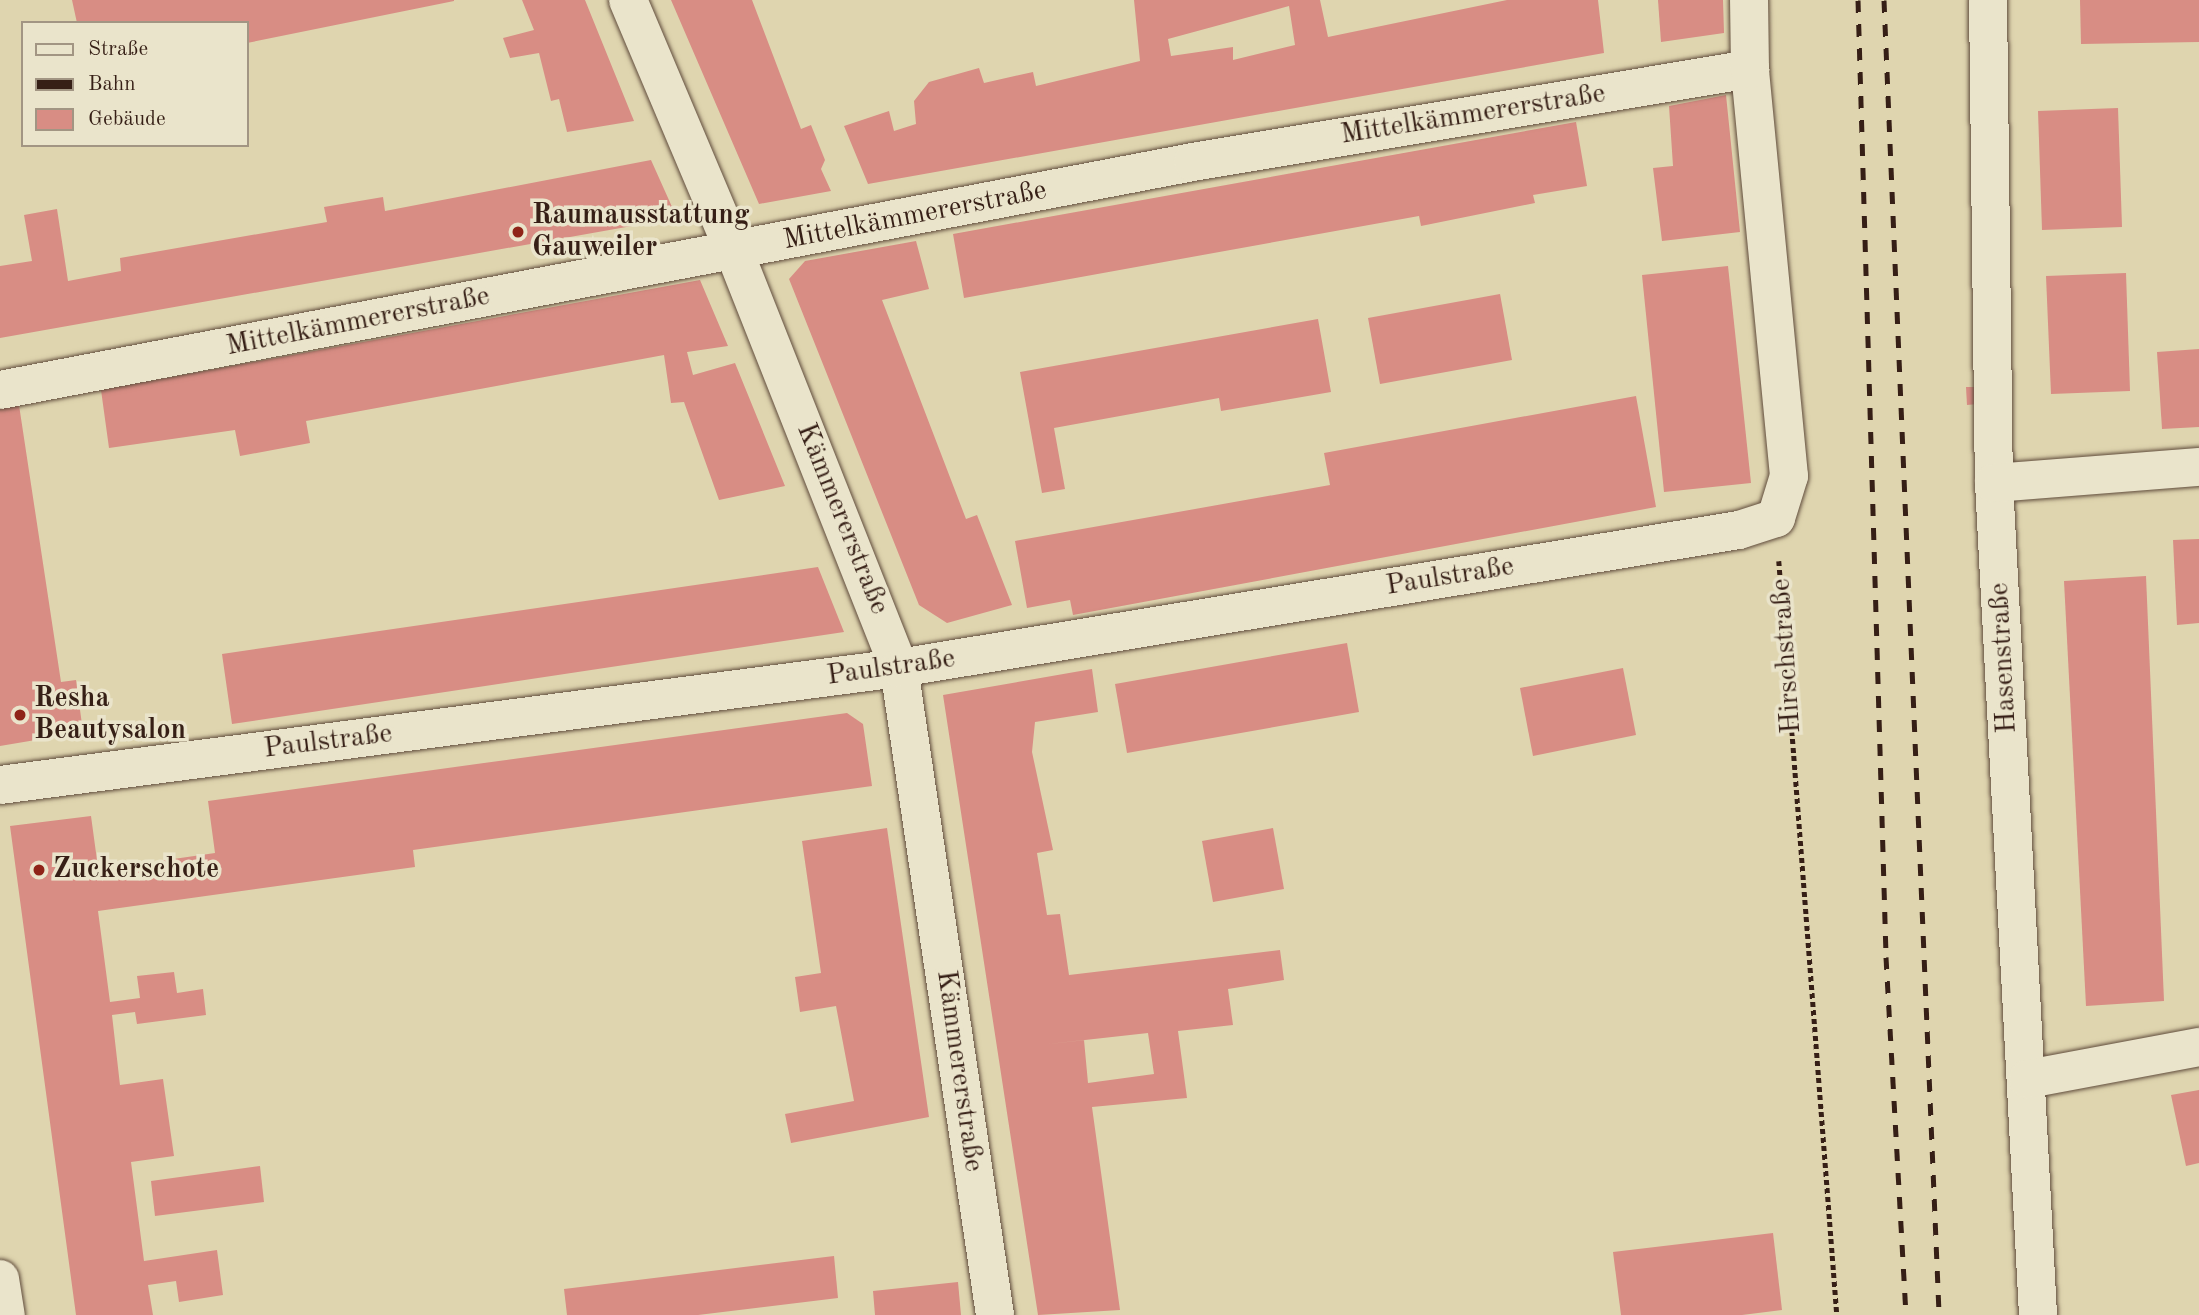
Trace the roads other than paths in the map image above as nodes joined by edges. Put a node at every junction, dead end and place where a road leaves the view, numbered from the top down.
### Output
1 (628, 0) edge
2 (1749, 0) edge
3 (1988, 0) edge
4 (1750, 69) junction
5 (734, 251) junction
6 (0, 390) edge
7 (2199, 467) edge
8 (1994, 483) junction
9 (899, 668) junction
10 (0, 785) edge
11 (2199, 1047) edge
12 (2028, 1079) junction
13 (0, 1279) edge
14 (6, 1315) edge
15 (995, 1315) edge
16 (2038, 1315) edge

1 - 5 street, Kämmererstraße
2 - 4 street
3 - 8 street, Hasenstraße
4 - 5 street, Mittelkämmererstraße
4 - 9 street, Paulstraße
5 - 6 street, Mittelkämmererstraße
5 - 9 street, Kämmererstraße
7 - 8 street
8 - 12 street, Hasenstraße
9 - 10 street, Paulstraße
9 - 15 street, Kämmererstraße
11 - 12 street
12 - 16 street, Hasenstraße
13 - 14 street

